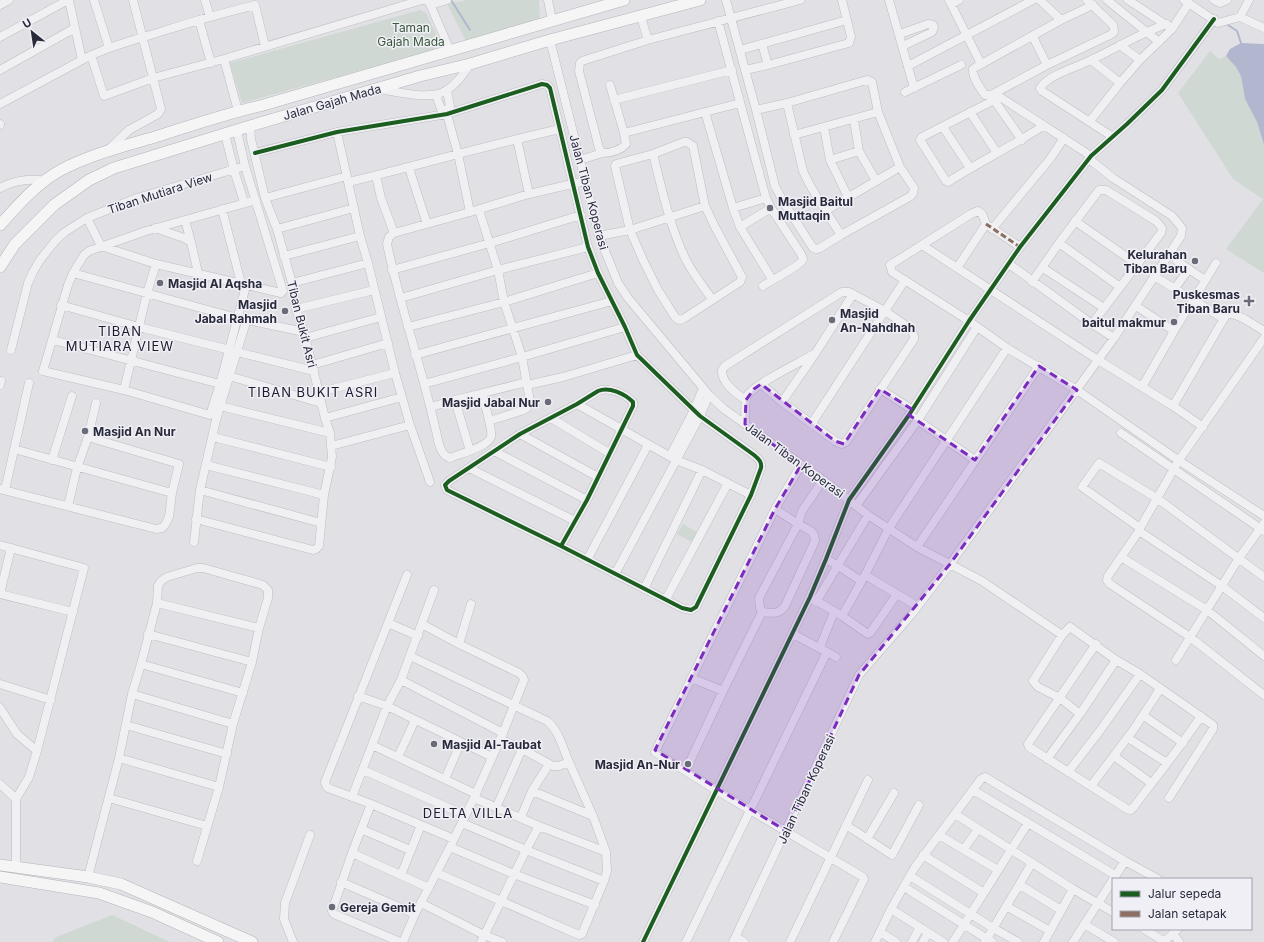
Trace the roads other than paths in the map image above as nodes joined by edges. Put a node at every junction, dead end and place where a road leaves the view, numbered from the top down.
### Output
1 (9, 0) edge
2 (68, 0) edge
3 (94, 0) edge
4 (133, 0) edge
5 (205, 0) edge
6 (548, 0) edge
7 (624, 0) edge
8 (700, 0) edge
9 (726, 0) edge
10 (800, 0) edge
11 (842, 0) edge
12 (889, 0) edge
13 (1033, 0) edge
14 (1040, 0) edge
15 (1107, 0) edge
16 (1128, 0) edge
17 (1214, 0) edge
18 (1227, 0) edge
19 (1249, 0) edge
20 (443, 1) edge
21 (953, 1) edge
22 (688, 2) edge
23 (1186, 2) edge
24 (1090, 3) edge
25 (0, 5) edge
26 (431, 5) junction
27 (210, 17) junction
28 (641, 17) junction
29 (1240, 17) junction
30 (731, 18) junction
31 (199, 20) junction
32 (552, 20) junction
33 (847, 20) junction
34 (1061, 20) junction
35 (718, 21) junction
36 (1219, 21) junction
37 (1169, 27) junction
38 (75, 28) junction
39 (1264, 28) edge
40 (1147, 31) junction
41 (900, 34) junction
42 (967, 35) junction
43 (0, 37) edge
44 (142, 37) junction
45 (1033, 37) junction
46 (550, 40) junction
47 (648, 40) junction
48 (1159, 42) junction
49 (762, 44) junction
50 (1120, 45) junction
51 (265, 46) junction
52 (903, 46) junction
53 (109, 48) junction
54 (450, 50) junction
55 (740, 50) junction
56 (91, 55) junction
57 (224, 59) junction
58 (82, 60) junction
59 (1091, 60) junction
60 (1140, 60) junction
61 (415, 61) junction
62 (210, 63) junction
63 (470, 64) junction
64 (981, 64) junction
65 (768, 65) junction
66 (961, 65) dead end
67 (1047, 65) junction
68 (908, 66) junction
69 (0, 70) edge
70 (732, 70) junction
71 (745, 70) junction
72 (420, 76) junction
73 (153, 78) junction
74 (1120, 83) junction
75 (610, 85) dead end
76 (914, 88) junction
77 (377, 89) junction
78 (447, 90) junction
79 (906, 92) dead end
80 (436, 95) junction
81 (614, 100) junction
82 (994, 100) junction
83 (740, 103) junction
84 (787, 103) junction
85 (0, 104) edge
86 (756, 110) junction
87 (238, 111) junction
88 (446, 112) junction
89 (705, 112) junction
90 (878, 112) junction
91 (970, 112) junction
92 (854, 120) junction
93 (1090, 121) junction
94 (250, 126) junction
95 (1043, 126) junction
96 (824, 127) junction
97 (943, 127) junction
98 (560, 129) junction
99 (337, 132) junction
100 (624, 133) junction
101 (225, 134) junction
102 (794, 134) junction
103 (238, 136) junction
104 (1113, 137) junction
105 (1064, 138) junction
106 (251, 139) junction
107 (517, 139) junction
108 (1022, 140) junction
109 (859, 151) junction
110 (106, 152) junction
111 (255, 153) junction
112 (602, 153) junction
113 (997, 153) junction
114 (458, 154) junction
115 (653, 154) junction
116 (1090, 158) junction
117 (580, 160) junction
118 (830, 160) junction
119 (245, 166) junction
120 (900, 167) junction
121 (409, 168) junction
122 (970, 168) junction
123 (234, 170) junction
124 (376, 176) junction
125 (348, 179) junction
126 (45, 181) junction
127 (585, 181) junction
128 (876, 181) junction
129 (574, 184) junction
130 (0, 188) edge
131 (529, 194) junction
132 (848, 197) junction
133 (265, 198) junction
134 (766, 198) junction
135 (256, 200) junction
136 (244, 202) junction
137 (705, 206) junction
138 (354, 208) junction
139 (732, 208) junction
140 (771, 208) junction
141 (222, 209) junction
142 (478, 210) junction
143 (825, 211) junction
144 (470, 212) junction
145 (581, 215) junction
146 (87, 218) junction
147 (670, 218) junction
148 (185, 220) junction
149 (1075, 221) junction
150 (427, 224) junction
151 (0, 225) edge
152 (740, 227) junction
153 (989, 227) junction
154 (154, 228) junction
155 (277, 229) junction
156 (630, 230) junction
157 (394, 233) junction
158 (841, 235) junction
159 (360, 236) junction
160 (599, 236) junction
161 (191, 242) junction
162 (490, 243) junction
163 (1059, 243) junction
164 (922, 244) junction
165 (101, 246) junction
166 (588, 246) junction
167 (1020, 247) junction
168 (284, 256) junction
169 (1177, 261) dead end
170 (368, 263) junction
171 (1216, 263) dead end
172 (156, 264) junction
173 (1009, 264) junction
174 (1138, 265) junction
175 (0, 268) edge
176 (957, 268) junction
177 (1042, 268) junction
178 (1189, 269) junction
179 (392, 270) junction
180 (498, 270) junction
181 (73, 273) junction
182 (198, 273) junction
183 (598, 273) junction
184 (1154, 276) junction
185 (772, 279) junction
186 (905, 280) junction
187 (1206, 280) junction
188 (1032, 282) junction
189 (243, 284) junction
190 (292, 284) junction
191 (764, 286) dead end
192 (1120, 287) junction
193 (1175, 288) junction
194 (374, 290) junction
195 (990, 290) junction
196 (147, 292) junction
197 (852, 294) junction
198 (401, 298) junction
199 (712, 299) junction
200 (1193, 299) junction
201 (612, 301) junction
202 (504, 302) junction
203 (61, 305) junction
204 (1136, 306) junction
205 (1104, 308) junction
206 (296, 309) junction
207 (885, 311) junction
208 (381, 317) junction
209 (237, 318) junction
210 (1224, 319) junction
211 (969, 321) junction
212 (1092, 324) junction
213 (625, 326) junction
214 (140, 327) junction
215 (408, 327) junction
216 (977, 327) junction
217 (514, 328) junction
218 (1174, 331) junction
219 (1264, 331) edge
220 (305, 335) junction
221 (1114, 338) junction
222 (1264, 338) edge
223 (53, 340) junction
224 (388, 342) junction
225 (1007, 348) junction
226 (11, 350) dead end
227 (233, 351) junction
228 (815, 354) junction
229 (415, 355) junction
230 (637, 355) junction
231 (522, 357) junction
232 (132, 360) junction
233 (1098, 360) junction
234 (1039, 366) junction
235 (313, 368) junction
236 (395, 373) junction
237 (229, 376) junction
238 (29, 383) dead end
239 (527, 383) junction
240 (220, 384) junction
241 (424, 384) junction
242 (761, 384) junction
243 (1142, 387) junction
244 (880, 389) junction
245 (124, 390) junction
246 (1077, 390) junction
247 (320, 392) junction
248 (706, 392) junction
249 (482, 394) junction
250 (72, 396) dead end
251 (402, 398) junction
252 (455, 400) junction
253 (746, 400) junction
254 (782, 402) junction
255 (96, 403) dead end
256 (321, 403) junction
257 (577, 404) junction
258 (220, 406) junction
259 (1174, 406) junction
260 (431, 407) junction
261 (911, 412) junction
262 (697, 413) junction
263 (325, 418) junction
264 (551, 418) junction
265 (918, 420) junction
266 (488, 421) junction
267 (812, 423) junction
268 (745, 424) junction
269 (410, 425) junction
270 (1203, 427) junction
271 (622, 429) junction
272 (330, 433) junction
273 (1121, 433) dead end
274 (520, 434) junction
275 (213, 437) junction
276 (88, 438) junction
277 (946, 440) junction
278 (648, 445) junction
279 (331, 446) junction
280 (14, 449) junction
281 (470, 451) junction
282 (494, 451) junction
283 (609, 453) junction
284 (673, 458) junction
285 (52, 460) junction
286 (975, 460) junction
287 (1179, 460) junction
288 (206, 465) junction
289 (801, 465) junction
290 (331, 467) junction
291 (77, 468) junction
292 (468, 468) junction
293 (702, 470) junction
294 (1174, 470) junction
295 (598, 477) junction
296 (823, 480) junction
297 (430, 482) dead end
298 (728, 483) junction
299 (2, 489) edge
300 (200, 490) junction
301 (172, 493) junction
302 (324, 495) junction
303 (751, 495) junction
304 (1158, 498) junction
305 (587, 500) junction
306 (849, 500) junction
307 (68, 506) junction
308 (856, 506) junction
309 (775, 509) junction
310 (868, 515) junction
311 (1264, 516) edge
312 (196, 519) junction
313 (575, 521) junction
314 (321, 523) junction
315 (798, 524) junction
316 (1263, 527) edge
317 (889, 528) junction
318 (1139, 529) junction
319 (194, 542) dead end
320 (0, 545) edge
321 (561, 546) junction
322 (917, 547) junction
323 (11, 548) junction
324 (1121, 557) junction
325 (1239, 558) junction
326 (826, 559) junction
327 (587, 560) junction
328 (950, 564) junction
329 (837, 565) junction
330 (615, 574) junction
331 (407, 575) dead end
332 (1264, 577) edge
333 (863, 578) junction
334 (1222, 586) junction
335 (644, 589) junction
336 (434, 590) dead end
337 (0, 594) edge
338 (898, 594) junction
339 (666, 600) junction
340 (813, 600) junction
341 (157, 603) junction
342 (471, 604) dead end
343 (917, 606) junction
344 (1207, 610) junction
345 (73, 612) junction
346 (762, 612) junction
347 (838, 614) junction
348 (1264, 618) edge
349 (388, 623) junction
350 (422, 624) junction
351 (259, 628) junction
352 (148, 634) junction
353 (793, 634) junction
354 (1062, 635) junction
355 (418, 636) junction
356 (1190, 637) junction
357 (459, 644) junction
358 (1096, 644) junction
359 (823, 650) junction
360 (410, 656) junction
361 (1264, 656) edge
362 (836, 657) dead end
363 (1116, 660) junction
364 (1176, 660) dead end
365 (252, 662) junction
366 (141, 664) junction
367 (1140, 674) junction
368 (691, 678) junction
369 (401, 680) junction
370 (0, 684) edge
371 (1160, 689) junction
372 (723, 691) junction
373 (243, 693) junction
374 (132, 694) junction
375 (1264, 695) edge
376 (358, 696) junction
377 (1060, 698) junction
378 (51, 700) junction
379 (514, 705) junction
380 (387, 706) junction
381 (0, 708) edge
382 (1080, 714) junction
383 (1144, 716) junction
384 (1201, 716) junction
385 (415, 720) junction
386 (233, 724) junction
387 (126, 725) junction
388 (501, 736) junction
389 (1128, 738) junction
390 (461, 742) junction
391 (1183, 743) junction
392 (372, 745) junction
393 (522, 749) junction
394 (37, 752) junction
395 (227, 754) junction
396 (492, 756) junction
397 (1114, 756) junction
398 (398, 757) junction
399 (119, 758) junction
400 (1047, 759) junction
401 (569, 762) junction
402 (1167, 763) junction
403 (549, 764) junction
404 (363, 770) junction
405 (686, 770) junction
406 (1068, 772) junction
407 (444, 779) junction
408 (868, 780) dead end
409 (1151, 783) junction
410 (0, 784) edge
411 (1091, 786) junction
412 (219, 787) junction
413 (716, 790) junction
414 (973, 790) junction
415 (532, 791) junction
416 (894, 793) dead end
417 (475, 796) junction
418 (352, 797) junction
419 (109, 798) junction
420 (1169, 798) dead end
421 (16, 799) junction
422 (371, 804) junction
423 (919, 804) dead end
424 (496, 808) junction
425 (750, 809) junction
426 (955, 814) junction
427 (593, 816) junction
428 (521, 818) junction
429 (464, 819) junction
430 (1028, 823) junction
431 (421, 825) junction
432 (846, 825) junction
433 (207, 826) junction
434 (539, 826) junction
435 (361, 829) junction
436 (978, 829) junction
437 (786, 831) junction
438 (310, 835) dead end
439 (939, 835) junction
440 (454, 839) junction
441 (867, 840) junction
442 (450, 848) junction
443 (964, 849) junction
444 (410, 850) junction
445 (526, 850) junction
446 (1011, 850) junction
447 (606, 852) junction
448 (352, 853) junction
449 (923, 855) junction
450 (830, 857) junction
451 (0, 861) edge
452 (197, 861) dead end
453 (1125, 861) junction
454 (1032, 863) junction
455 (0, 865) edge
456 (16, 867) junction
457 (998, 870) junction
458 (437, 873) junction
459 (514, 874) junction
460 (401, 875) junction
461 (1115, 875) junction
462 (88, 876) junction
463 (0, 878) edge
464 (1113, 878) edge
465 (1156, 878) edge
466 (1112, 880) edge
467 (604, 881) junction
468 (341, 882) junction
469 (907, 882) junction
470 (1020, 885) junction
471 (428, 888) junction
472 (1073, 889) junction
473 (984, 893) junction
474 (501, 902) junction
475 (421, 903) junction
476 (1097, 904) junction
477 (595, 905) junction
478 (1006, 906) junction
479 (891, 909) junction
480 (1061, 910) junction
481 (1112, 912) edge
482 (190, 914) junction
483 (415, 914) junction
484 (971, 914) junction
485 (1084, 924) junction
486 (182, 925) junction
487 (964, 925) junction
488 (920, 928) junction
489 (993, 928) junction
490 (1146, 930) edge
491 (1050, 931) junction
492 (1176, 931) edge
493 (880, 932) junction
494 (928, 933) junction
495 (483, 939) edge
496 (735, 940) edge
497 (988, 941) edge
498 (218, 942) edge
499 (252, 942) edge
500 (293, 942) edge
501 (402, 942) edge
502 (502, 942) edge
503 (643, 942) edge
504 (686, 942) edge
505 (744, 942) edge
506 (790, 942) edge
507 (833, 942) edge
508 (875, 942) edge
509 (896, 942) edge
510 (912, 942) edge
511 (923, 942) edge
512 (943, 942) edge
513 (953, 942) edge
514 (1018, 942) edge
515 (1044, 942) edge
516 (1073, 942) edge
517 (1114, 942) edge
518 (1165, 942) edge
519 (1179, 942) edge

1 - 25 street
2 - 38 street
2 - 43 street
3 - 53 street
4 - 44 street
5 - 27 street
6 - 32 street
7 - 32 highway, Jalan Gajah Mada
8 - 22 highway, Jalan Gajah Mada
9 - 30 street
10 - 30 street
11 - 33 street
12 - 41 street
13 - 42 street
14 - 34 street
15 - 40 street
16 - 37 street
17 - 18 street
19 - 29 street
20 - 26 street
21 - 42 street
22 - 28 highway, Jalan Gajah Mada
23 - 36 street
23 - 37 street
24 - 34 street
24 - 67 street
26 - 51 street
26 - 54 street
27 - 31 street
27 - 51 street
28 - 46 highway, Jalan Gajah Mada
28 - 47 street
29 - 36 street
29 - 39 street
30 - 35 street
30 - 55 street
31 - 44 street
31 - 62 street
32 - 54 highway, Jalan Gajah Mada
33 - 49 street
33 - 65 street
34 - 45 street
35 - 47 street
35 - 70 street
36 - 104 street
37 - 40 street
37 - 48 street
38 - 58 street
38 - 69 street
40 - 48 street
40 - 50 street
41 - 52 street
41 - 52 street
42 - 64 street
42 - 68 street
44 - 53 street
44 - 73 street
45 - 64 street
45 - 67 street
46 - 63 highway, Jalan Gajah Mada
46 - 117 street, Jalan Tiban Koperasi
47 - 112 street
48 - 60 street
49 - 55 street
49 - 65 street
50 - 59 street
50 - 60 street
51 - 57 street
52 - 68 street
53 - 56 street
54 - 61 highway, Jalan Gajah Mada
55 - 71 street
56 - 58 street
56 - 73 street
57 - 62 street
57 - 87 street
58 - 85 street
59 - 74 street
59 - 93 street
60 - 74 street
61 - 72 highway
61 - 87 highway, Jalan Gajah Mada
62 - 73 street
63 - 72 highway, Jalan Gajah Mada
63 - 78 street
64 - 67 street
65 - 71 street
66 - 76 street
68 - 76 street
70 - 81 street
70 - 83 street
71 - 86 street
72 - 77 highway, Jalan Gajah Mada
73 - 110 street
74 - 93 street
75 - 81 street
76 - 79 street
77 - 80 street
77 - 94 highway, Jalan Gajah Mada
78 - 80 street
78 - 88 street
80 - 88 street
81 - 100 street
82 - 91 street
82 - 95 street
82 - 108 street
83 - 89 street
83 - 134 street
84 - 86 street
84 - 90 street
84 - 102 street
86 - 158 street
87 - 110 highway, Jalan Gajah Mada
88 - 98 street
88 - 99 street
88 - 114 street
89 - 100 street
89 - 139 street
90 - 92 street
90 - 120 street
91 - 97 street
91 - 113 street
92 - 96 street
92 - 109 street
93 - 104 street
94 - 103 highway, Jalan Gajah Mada
94 - 106 street, Tiban Bukit Asri
95 - 105 street
95 - 108 street
96 - 102 street
96 - 118 street
97 - 122 street
97 - 122 street
98 - 107 street
98 - 129 street
99 - 111 street
99 - 125 street
100 - 112 street
101 - 103 highway, Jalan Gajah Mada
101 - 123 street
101 - 175 highway, Jalan Gajah Mada
102 - 143 street
103 - 106 street
103 - 119 street
104 - 116 street
105 - 116 street
105 - 153 street
106 - 111 street, Tiban Bukit Asri
107 - 114 street
107 - 131 street
108 - 113 street
109 - 118 street
109 - 128 street
110 - 126 highway, Jalan Gajah Mada
111 - 133 street, Tiban Bukit Asri
112 - 117 street
113 - 122 street
114 - 121 street
114 - 144 street
115 - 137 street
115 - 147 street
115 - 156 street
116 - 167 street
116 - 184 street
117 - 127 street, Jalan Tiban Koperasi
118 - 132 street
119 - 123 street, Tiban Mutiara View
119 - 135 street
120 - 128 street
120 - 158 street
121 - 124 street
121 - 150 street
123 - 136 street
123 - 146 street, Tiban Mutiara View
124 - 125 street
124 - 157 street
125 - 133 street
125 - 138 street
126 - 130 street
126 - 151 highway, Jalan Gajah Mada
127 - 129 street
127 - 160 street, Jalan Tiban Koperasi
128 - 132 street
129 - 131 street
129 - 145 street
131 - 142 street
132 - 143 street
133 - 155 street, Tiban Bukit Asri
134 - 139 street
134 - 140 street
135 - 136 street
135 - 189 street
136 - 141 street
137 - 147 street
137 - 199 street
138 - 155 street
138 - 159 street
139 - 152 street
140 - 152 street
140 - 185 street
141 - 148 street
141 - 189 street
142 - 144 street
142 - 162 street
143 - 158 street
144 - 150 street
145 - 162 street
145 - 166 street
146 - 165 street
146 - 226 street, Tiban Mutiara View
147 - 156 street
147 - 199 street
148 - 154 street
148 - 161 street
149 - 163 street
149 - 174 street
149 - 174 street
150 - 157 street
152 - 185 street
153 - 164 street
153 - 167 street
153 - 176 street
154 - 161 street
154 - 165 street
155 - 168 street, Tiban Bukit Asri
156 - 160 street
156 - 199 street
157 - 179 street
159 - 168 street
159 - 170 street
160 - 248 street, Jalan Tiban Koperasi
161 - 182 street
162 - 179 street
162 - 180 street
163 - 177 street
163 - 192 street
164 - 176 street
164 - 186 street
165 - 172 street
165 - 181 street
166 - 180 street
166 - 183 street
167 - 173 street
168 - 190 street, Tiban Bukit Asri
169 - 178 street
170 - 190 street
170 - 194 street
171 - 187 street
172 - 182 street
172 - 196 street
173 - 188 street
173 - 195 street
174 - 192 street
176 - 195 street
177 - 188 street
177 - 205 street
178 - 187 street
178 - 193 street
179 - 198 street
180 - 198 street
180 - 202 street
181 - 196 street
181 - 203 street
182 - 189 street
183 - 201 street
183 - 202 street
184 - 193 street
184 - 204 street
185 - 191 street
186 - 207 street
186 - 211 street
187 - 200 street
188 - 212 street
189 - 209 street
190 - 206 street, Tiban Bukit Asri
192 - 205 street
193 - 200 street
194 - 206 street
194 - 208 street
195 - 211 street
195 - 233 street
196 - 209 street
196 - 214 street
197 - 207 street
197 - 228 street
197 - 253 street
198 - 215 street
200 - 210 street
200 - 218 street
201 - 213 street
201 - 217 street
202 - 215 street
202 - 217 street
203 - 214 street
203 - 223 street
204 - 218 street
204 - 221 street
205 - 212 street
206 - 220 street, Tiban Bukit Asri
207 - 244 street
207 - 267 street
208 - 220 street
208 - 224 street
209 - 227 street
210 - 219 street
210 - 259 street
211 - 216 street
211 - 261 street
212 - 221 street
213 - 230 street
213 - 231 street
214 - 227 street
214 - 232 street
215 - 229 street
216 - 225 street
216 - 265 street
217 - 229 street
217 - 231 street
218 - 243 street
220 - 227 street
220 - 235 street, Tiban Bukit Asri
221 - 233 street
222 - 270 street
223 - 232 street
223 - 245 street
224 - 235 street
224 - 236 street
225 - 234 street
225 - 277 street
227 - 235 street
227 - 237 street
227 - 240 street
228 - 242 street
228 - 254 street
229 - 241 street
230 - 239 street
230 - 262 street
231 - 239 street
231 - 241 street
232 - 240 street
232 - 245 street
233 - 243 street
233 - 246 street
234 - 246 street
234 - 286 street
235 - 247 street, Tiban Bukit Asri
236 - 247 street
236 - 251 street
237 - 256 street
237 - 258 street
238 - 280 street
239 - 249 street
239 - 266 street
240 - 245 street
241 - 260 street
242 - 253 street
242 - 254 street
243 - 259 street
244 - 261 street
244 - 267 street
246 - 287 street
246 - 328 street
247 - 256 street, Tiban Bukit Asri
248 - 262 street
248 - 268 street, Jalan Tiban Koperasi
249 - 252 street
249 - 266 street
250 - 285 street
251 - 263 street
251 - 269 street
252 - 260 street
252 - 281 street
253 - 268 street
254 - 267 street
255 - 276 street
256 - 263 street, Tiban Bukit Asri
257 - 264 street
257 - 271 street
257 - 271 street
258 - 272 street
258 - 275 street
259 - 270 street
260 - 281 street
261 - 265 street
261 - 306 street
262 - 284 street
262 - 303 street
263 - 272 street, Tiban Bukit Asri
264 - 274 street
264 - 283 street
265 - 277 street
265 - 308 street
266 - 281 street
268 - 289 street, Jalan Tiban Koperasi
269 - 279 street
269 - 297 street
270 - 287 street
271 - 278 street
271 - 283 street
272 - 279 street, Tiban Bukit Asri
273 - 294 street
274 - 282 street
274 - 295 street
275 - 288 street
275 - 290 street
276 - 291 street
276 - 301 street
277 - 286 street
277 - 317 street
278 - 284 street
278 - 327 street
279 - 290 street, Tiban Bukit Asri
280 - 285 street
280 - 299 street
282 - 292 street
282 - 305 street
283 - 295 street
284 - 293 street
284 - 330 street
285 - 291 street
286 - 322 street
287 - 294 street
287 - 311 street
288 - 300 street
288 - 302 street
289 - 296 street, Jalan Tiban Koperasi
289 - 309 street
290 - 302 street, Tiban Bukit Asri
291 - 301 street
291 - 307 street
292 - 313 street
292 - 321 street
293 - 298 street
293 - 335 street
294 - 304 street
294 - 316 street
295 - 305 street
296 - 306 street, Jalan Tiban Koperasi
296 - 315 street
298 - 303 street
298 - 339 street
299 - 307 street
300 - 312 street
300 - 314 street
301 - 307 street
302 - 314 street, Tiban Bukit Asri
303 - 339 street
304 - 318 street
304 - 318 street
304 - 325 street
305 - 313 street
306 - 308 street, Jalan Tiban Koperasi
306 - 326 street
308 - 310 street, Jalan Tiban Koperasi
309 - 315 street
309 - 368 street
310 - 317 street, Jalan Tiban Koperasi
310 - 329 street
312 - 314 street, Tiban Bukit Asri
312 - 319 street
313 - 321 street
315 - 346 street
315 - 346 street
316 - 325 street
317 - 322 street, Jalan Tiban Koperasi
317 - 333 street
318 - 324 street
318 - 334 street
320 - 323 street
321 - 327 street
322 - 328 street, Jalan Tiban Koperasi
323 - 337 street
323 - 345 street
324 - 344 street
324 - 356 street
325 - 332 street
325 - 334 street
326 - 329 street
326 - 340 street
327 - 330 street
328 - 343 street, Jalan Tiban Koperasi
328 - 354 street
329 - 333 street
329 - 340 street
330 - 335 street
331 - 349 street
333 - 338 street
333 - 347 street
334 - 344 street
334 - 348 street
335 - 339 street
336 - 350 street
337 - 345 street
338 - 343 street
338 - 347 street
340 - 347 street
340 - 353 street
341 - 351 street
341 - 351 street
341 - 352 street
342 - 357 street
343 - 437 street, Jalan Tiban Koperasi
344 - 356 street
344 - 361 street
345 - 378 street
346 - 372 street
347 - 359 street
349 - 355 street
349 - 376 street
350 - 355 street
350 - 357 street
351 - 365 street
352 - 365 street
352 - 366 street
353 - 359 street
353 - 413 street
354 - 358 street
354 - 377 street
355 - 360 street
356 - 364 street
356 - 375 street
357 - 379 street
358 - 363 street
358 - 377 street
359 - 362 street
359 - 425 street
360 - 369 street
360 - 379 street
363 - 367 street
363 - 382 street
365 - 373 street
366 - 373 street
366 - 374 street
367 - 371 street
367 - 406 street
368 - 372 street
368 - 405 street
369 - 380 street
369 - 388 street
370 - 378 street
371 - 383 street
371 - 384 street
372 - 405 street
373 - 386 street
374 - 386 street
374 - 387 street
376 - 380 street
376 - 418 street
377 - 382 street
377 - 400 street
378 - 394 street
379 - 388 street
379 - 401 street
380 - 385 street
380 - 392 street
381 - 394 street
382 - 400 street
383 - 389 street
383 - 391 street
384 - 391 street
384 - 420 street
385 - 390 street
385 - 398 street
386 - 395 street
387 - 395 street
387 - 399 street
388 - 393 street
388 - 396 street
389 - 397 street
389 - 402 street
390 - 396 street
390 - 407 street
391 - 402 street
392 - 398 street
392 - 404 street
393 - 403 street
393 - 424 street
394 - 421 street
395 - 412 street
396 - 417 street
397 - 409 street
397 - 411 street
398 - 407 street
399 - 412 street
399 - 419 street
400 - 406 street
401 - 403 street
401 - 427 street
402 - 409 street
403 - 415 street
404 - 418 street
404 - 429 street
405 - 413 street
406 - 411 street
407 - 417 street
408 - 432 street
409 - 411 street
410 - 421 street
412 - 433 street
413 - 425 street
413 - 503 street
414 - 426 street
414 - 430 street
414 - 453 street
415 - 427 street
415 - 428 street
416 - 441 street
417 - 424 street
417 - 429 street
418 - 422 street
419 - 433 street
419 - 462 street
421 - 456 street
422 - 431 street
422 - 435 street
423 - 441 street
424 - 428 street
425 - 437 street
425 - 504 street
426 - 436 street
426 - 439 street
427 - 447 street
428 - 434 street
429 - 440 street
429 - 445 street
430 - 446 street
430 - 461 street
431 - 440 street
431 - 444 street
432 - 441 street
432 - 450 street
433 - 452 street
434 - 445 street
434 - 447 street
435 - 444 street
435 - 448 street
436 - 443 street
436 - 446 street
437 - 450 street
437 - 496 street, Jalan Tiban Koperasi
438 - 500 street
439 - 443 street
439 - 449 street
440 - 442 street
442 - 458 street
442 - 459 street
443 - 457 street
444 - 460 street
445 - 459 street
445 - 467 street
446 - 454 street
446 - 457 street
447 - 467 street
448 - 460 street
448 - 468 street
449 - 469 street
449 - 473 street
450 - 506 street
450 - 507 street
451 - 456 highway
453 - 461 street
453 - 465 street
454 - 470 street
454 - 472 street
455 - 456 highway
456 - 462 highway
457 - 473 street
458 - 471 street
458 - 474 street
459 - 474 street
459 - 477 street
460 - 471 street
461 - 464 street
462 - 482 highway
463 - 486 highway
466 - 476 street
467 - 477 street
468 - 483 street
468 - 501 street
469 - 479 street
469 - 484 street
469 - 487 street
470 - 478 street
470 - 480 street
471 - 475 street
472 - 476 street
472 - 480 street
473 - 484 street
474 - 477 street
474 - 495 street
475 - 483 street
475 - 495 street
476 - 481 street
476 - 485 street
478 - 489 street
478 - 491 street
479 - 488 street
479 - 493 street
480 - 491 street
482 - 486 highway
482 - 499 highway
483 - 501 street
484 - 487 street
484 - 489 street
485 - 516 street
485 - 517 street
486 - 498 highway
487 - 497 street
487 - 513 street
488 - 494 street
488 - 510 street
489 - 497 street
489 - 514 street
490 - 518 street
491 - 515 street
492 - 518 street
492 - 519 street
493 - 508 street
493 - 509 street
494 - 511 street
494 - 512 street
495 - 502 street
496 - 505 street

